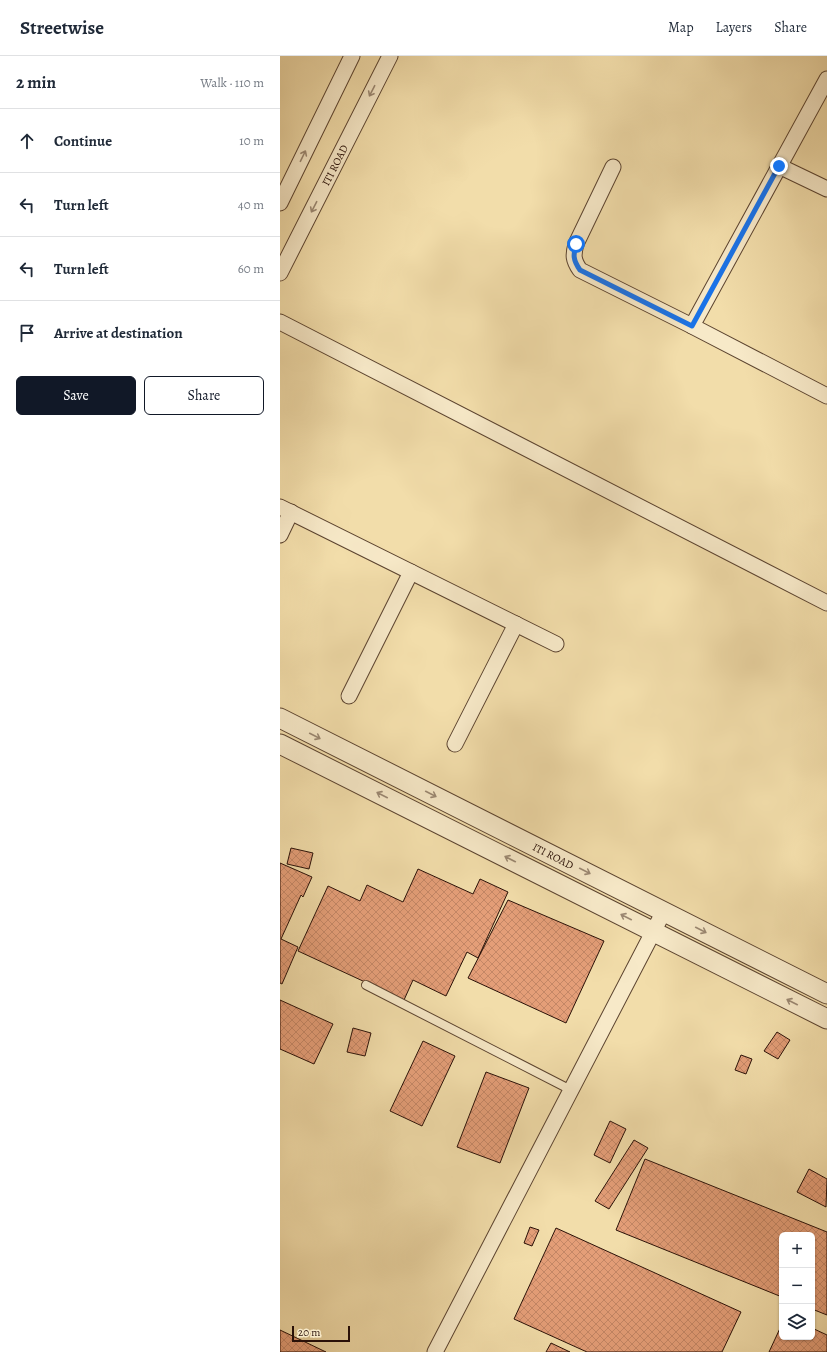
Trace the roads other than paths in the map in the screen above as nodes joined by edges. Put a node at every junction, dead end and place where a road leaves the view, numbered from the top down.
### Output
1 (352, 56) edge
2 (390, 56) edge
3 (827, 79) edge
4 (779, 166) junction
5 (613, 167) dead end
6 (827, 190) edge
7 (280, 203) edge
8 (280, 273) edge
9 (280, 322) edge
10 (692, 326) junction
11 (827, 396) edge
12 (285, 509) edge
13 (280, 535) edge
14 (411, 572) junction
15 (827, 603) edge
16 (516, 624) junction
17 (556, 644) dead end
18 (349, 696) dead end
19 (280, 718) edge
20 (280, 744) edge
21 (455, 744) dead end
22 (664, 911) junction
23 (653, 931) junction
24 (366, 985) dead end
25 (827, 994) edge
26 (827, 1019) edge
27 (571, 1090) junction
28 (435, 1352) edge

7 -> 1 street
2 -> 8 street, ITI ROAD
3 - 4 street
4 - 6 street
4 - 10 street
5 - 10 street
9 - 15 street
10 - 11 street
12 - 13 street
12 - 14 street
14 - 16 street
14 - 18 street
16 - 17 street
16 - 21 street
19 -> 22 street, ITI ROAD
23 -> 20 street
22 - 23 street
22 -> 25 street, ITI ROAD
26 -> 23 street
23 - 27 street
24 - 27 lane
27 - 28 street

